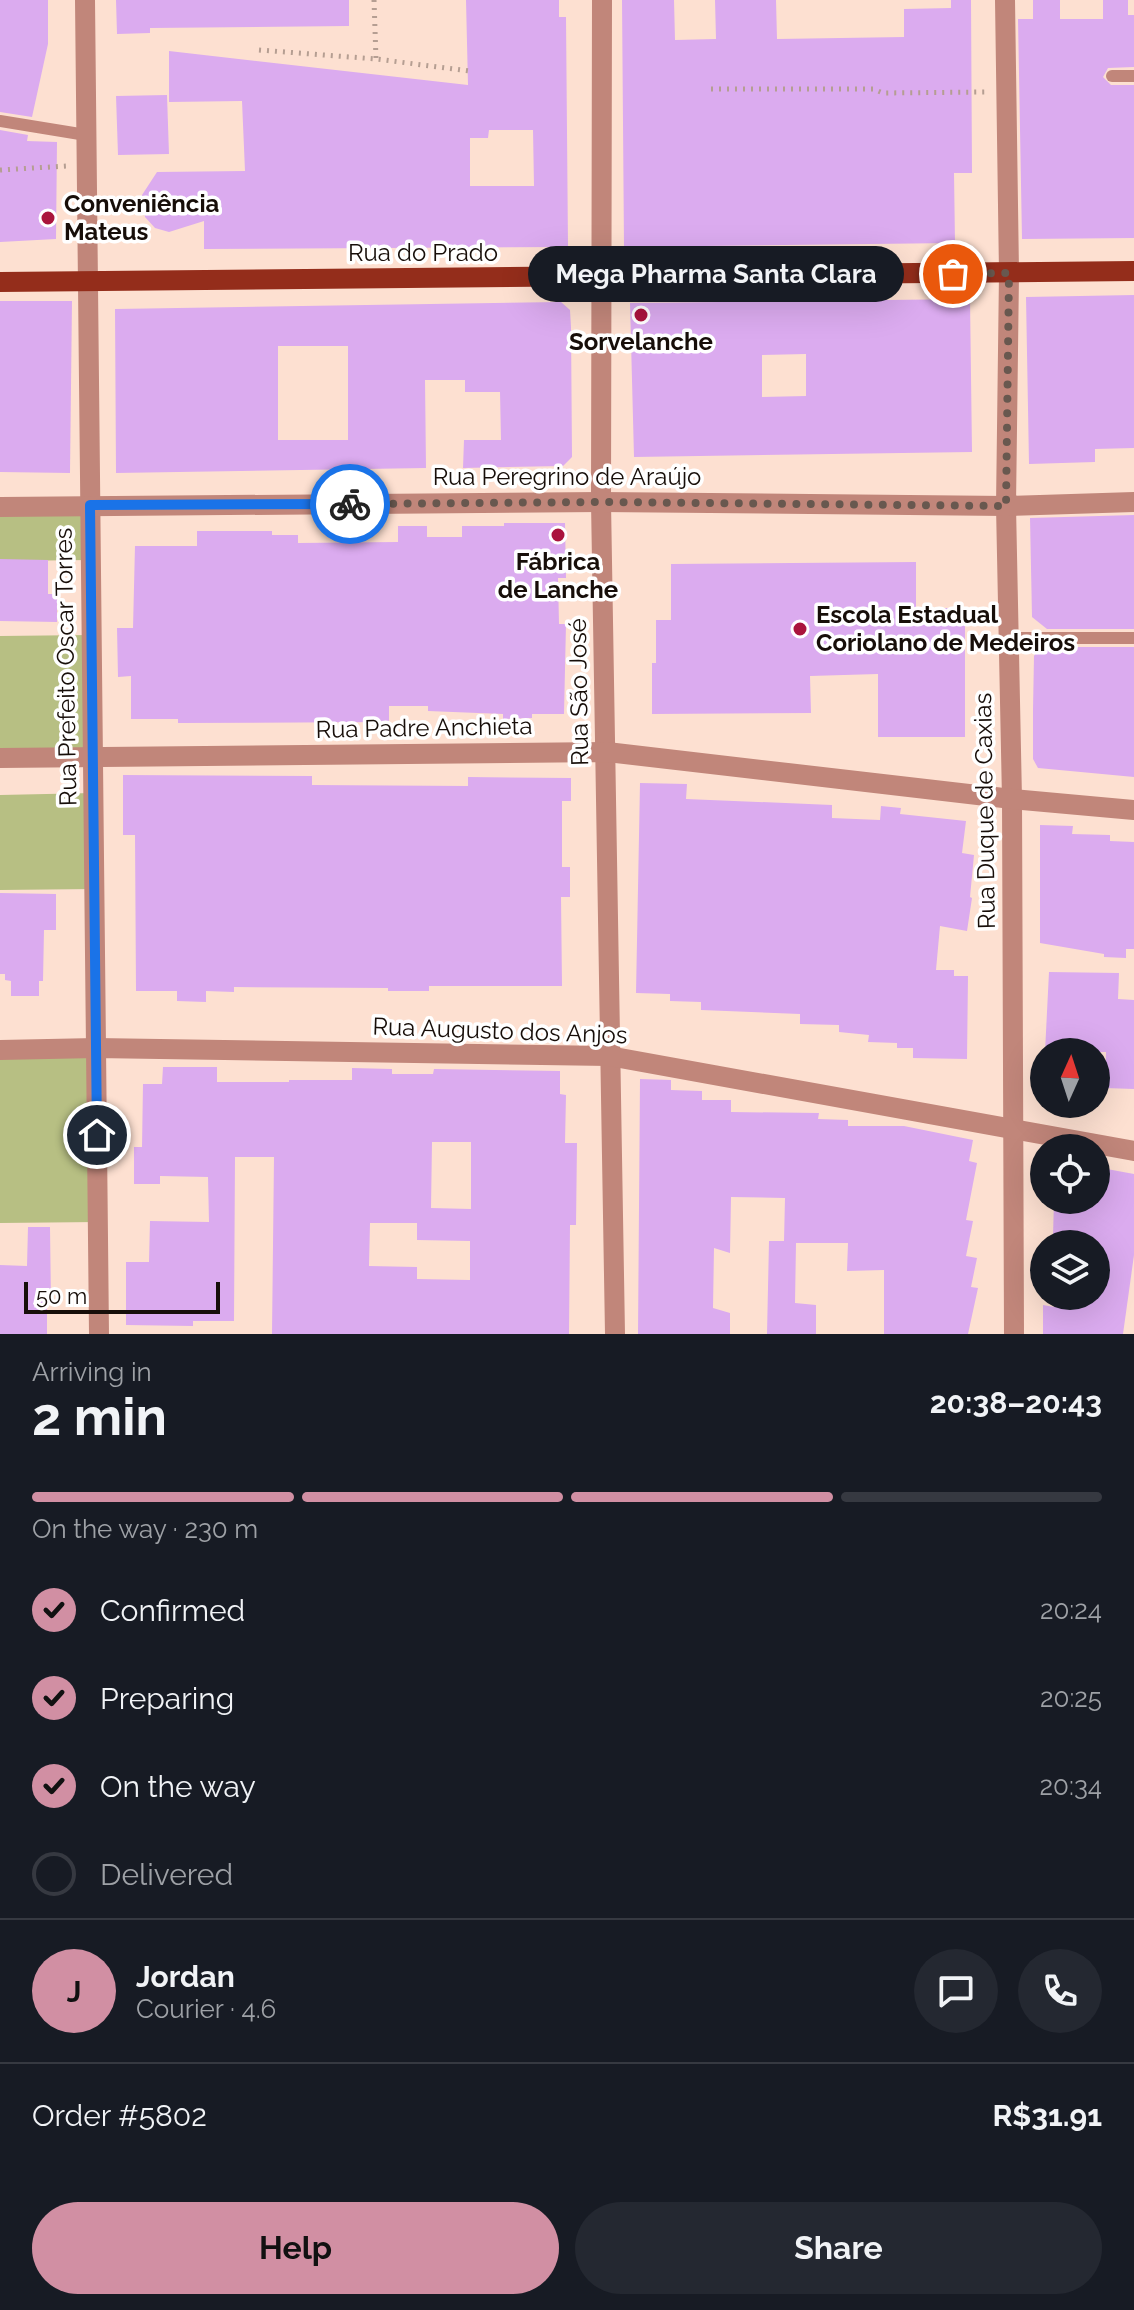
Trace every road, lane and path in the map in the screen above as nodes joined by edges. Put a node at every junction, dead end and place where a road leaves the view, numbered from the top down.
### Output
1 (85, 0) edge
2 (374, 0) edge
3 (602, 0) edge
4 (1005, 0) edge
5 (259, 50) dead end
6 (376, 59) junction
7 (470, 71) dead end
8 (1112, 76) dead end
9 (1134, 76) edge
10 (711, 89) dead end
11 (1006, 92) junction
12 (0, 121) edge
13 (86, 135) junction
14 (87, 163) junction
15 (0, 170) edge
16 (1134, 271) edge
17 (1009, 273) junction
18 (602, 278) junction
19 (0, 282) edge
20 (88, 282) junction
21 (601, 502) junction
22 (1134, 502) edge
23 (90, 505) junction
24 (1006, 506) junction
25 (0, 507) edge
26 (1009, 638) junction
27 (1134, 638) edge
28 (607, 752) junction
29 (92, 757) junction
30 (0, 758) edge
31 (1012, 799) junction
32 (1134, 810) edge
33 (96, 1048) junction
34 (0, 1050) edge
35 (609, 1056) junction
36 (1015, 1130) junction
37 (1134, 1151) edge
38 (99, 1334) edge
39 (615, 1334) edge
40 (1014, 1334) edge

1 - 13 street, Rua Prefeito Oscar Torres
2 - 6 path
3 - 18 street, Rua São José
4 - 11 street, Rua Duque de Caxias
5 - 6 path
6 - 7 path
8 - 9 lane
10 - 11 path
11 - 17 street, Rua Duque de Caxias
12 - 13 lane
13 - 14 street, Rua Prefeito Oscar Torres
14 - 15 path
14 - 20 street, Rua Prefeito Oscar Torres
16 - 17 main road, Rua do Prado
17 - 18 main road, Rua do Prado
17 - 24 street, Rua Duque de Caxias
18 - 20 main road, Rua do Prado
18 - 21 street, Rua São José
19 - 20 main road, Rua do Prado
20 - 23 street, Rua Prefeito Oscar Torres
21 - 23 street, Rua Peregrino de Araújo
21 - 24 street, Rua Peregrino de Araújo
21 - 28 street, Rua São José
22 - 24 street, Rua Peregrino de Araújo
23 - 25 street, Rua Peregrino de Araújo
23 - 29 street, Rua Prefeito Oscar Torres
24 - 26 street, Rua Duque de Caxias
26 - 27 lane
26 - 31 street, Rua Duque de Caxias
28 - 29 street, Rua Padre Anchieta
28 - 31 street, Rua Padre Anchieta
28 - 35 street, Rua São José
29 - 30 street, Rua Padre Anchieta
29 - 33 street, Rua Prefeito Oscar Torres
31 - 32 street, Rua Padre Anchieta
31 - 36 street, Rua Duque de Caxias
33 - 34 street, Rua Augusto dos Anjos
33 - 35 street, Rua Augusto dos Anjos
33 - 38 street, Rua Prefeito Oscar Torres
35 - 36 street, Rua Augusto dos Anjos
35 - 39 street, Rua São José
36 - 37 street, Rua Augusto dos Anjos
36 - 40 street, Rua Duque de Caxias

